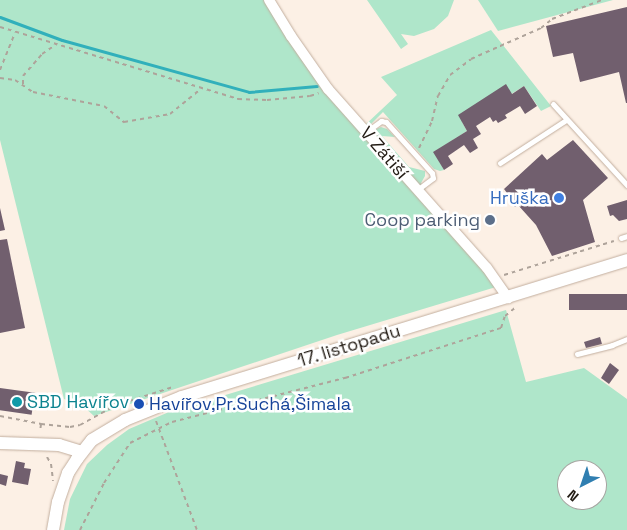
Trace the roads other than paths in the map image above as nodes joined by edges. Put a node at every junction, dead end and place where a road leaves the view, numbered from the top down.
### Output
1 (270, 0) edge
2 (553, 104) dead end
3 (566, 120) junction
4 (366, 132) junction
5 (500, 163) dead end
6 (627, 185) edge
7 (417, 190) junction
8 (627, 236) edge
9 (621, 238) road end
10 (627, 260) edge
11 (513, 301) junction
12 (627, 339) edge
13 (577, 354) dead end
14 (0, 443) edge
15 (82, 452) junction
16 (53, 530) edge

1 - 4 street, V Zátiší
2 - 3 lane
3 - 5 lane
3 - 6 lane
4 - 7 street, V Zátiší
4 - 7 lane
7 - 11 street, V Zátiší
8 - 9 lane
10 - 11 street, 17. listopadu
11 - 15 street, 17. listopadu
12 - 13 lane
14 - 15 street
15 - 16 street, 17. listopadu

